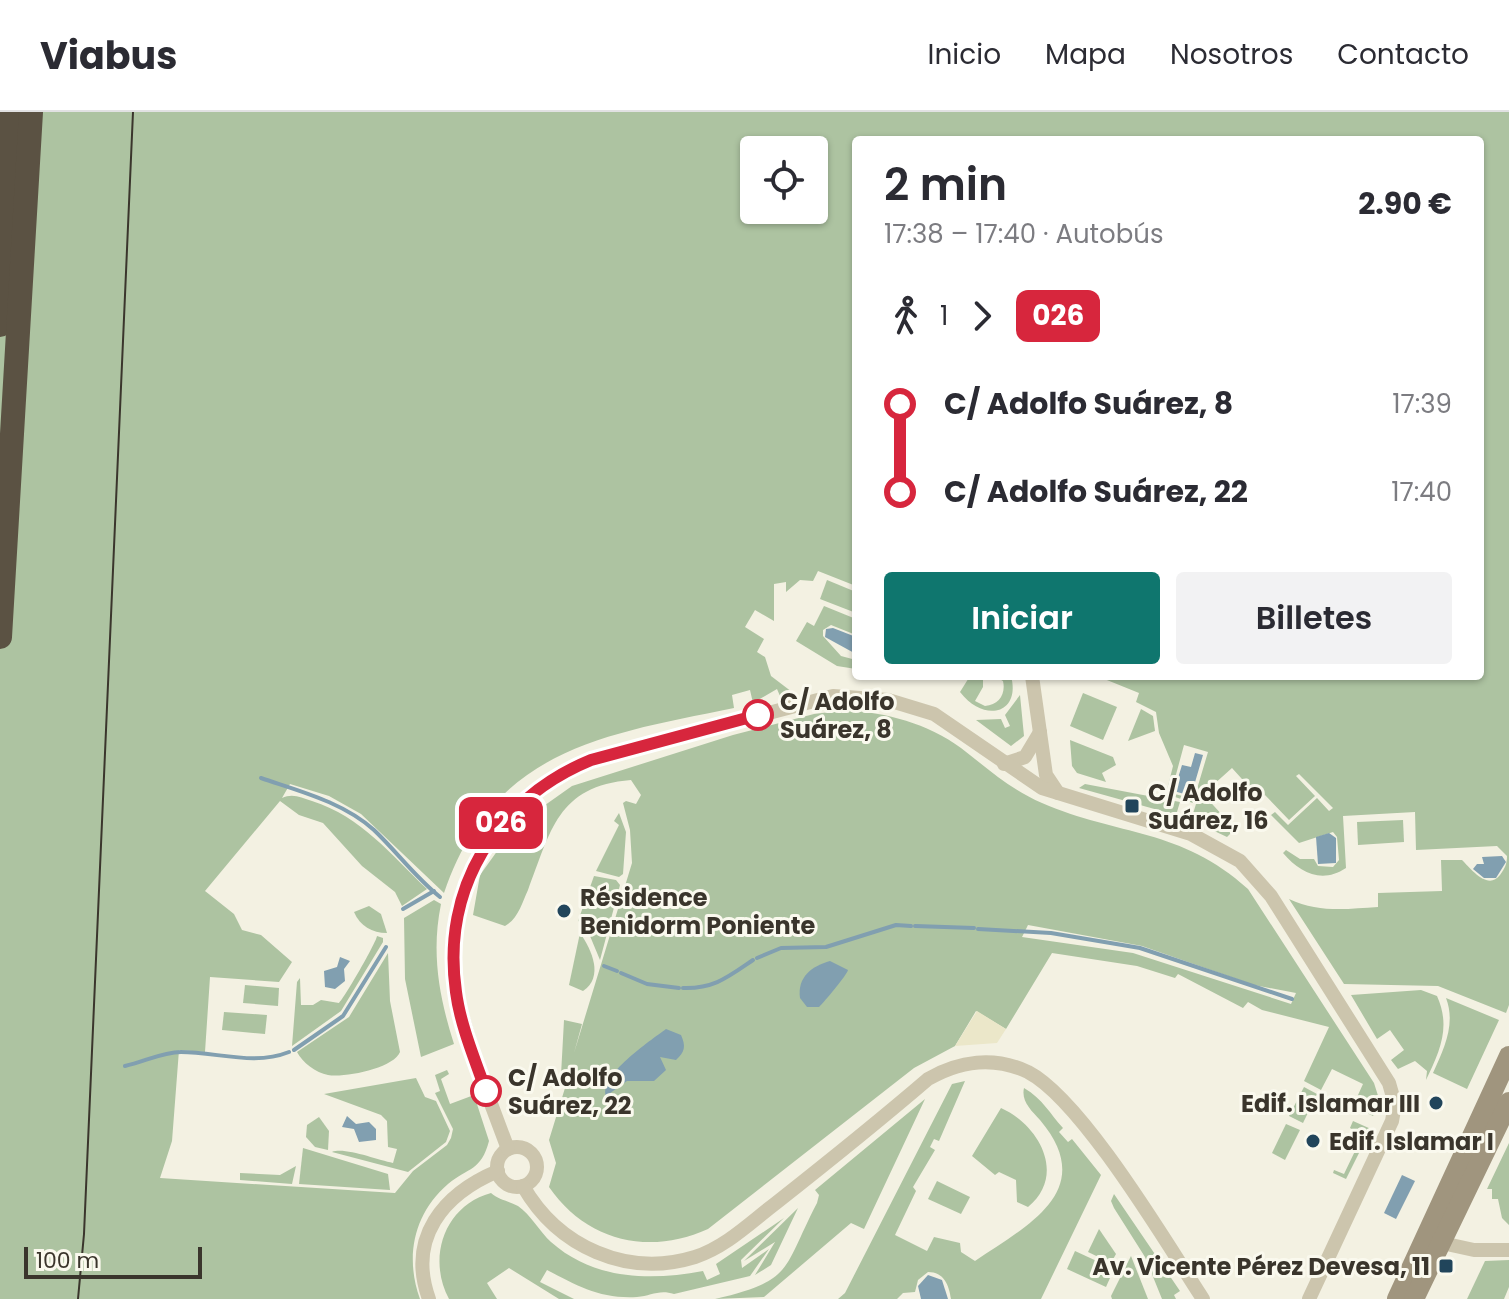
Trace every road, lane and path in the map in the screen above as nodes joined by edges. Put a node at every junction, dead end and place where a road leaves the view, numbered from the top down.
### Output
1 (12, 112) edge
2 (31, 112) edge
3 (0, 325) edge
4 (0, 637) edge
5 (1033, 680) edge
6 (1040, 731) junction
7 (1004, 764) junction
8 (1058, 793) junction
9 (1509, 1056) edge
10 (1509, 1102) edge
11 (508, 1149) junction
12 (498, 1171) junction
13 (523, 1186) junction
14 (1442, 1243) junction
15 (1509, 1250) edge
16 (429, 1299) edge
17 (1203, 1299) edge
18 (1309, 1299) edge
19 (1397, 1299) edge
20 (1414, 1299) edge

1 - 3 highway
2 - 4 highway
5 - 6 street
6 - 7 street
6 - 8 street
7 - 8 street
7 - 11 street
8 - 18 street
9 - 19 main road
10 - 14 main road
11 - 12 street
11 - 13 street
12 - 13 street
12 - 16 street
13 - 17 street
14 - 15 street
14 - 20 main road

